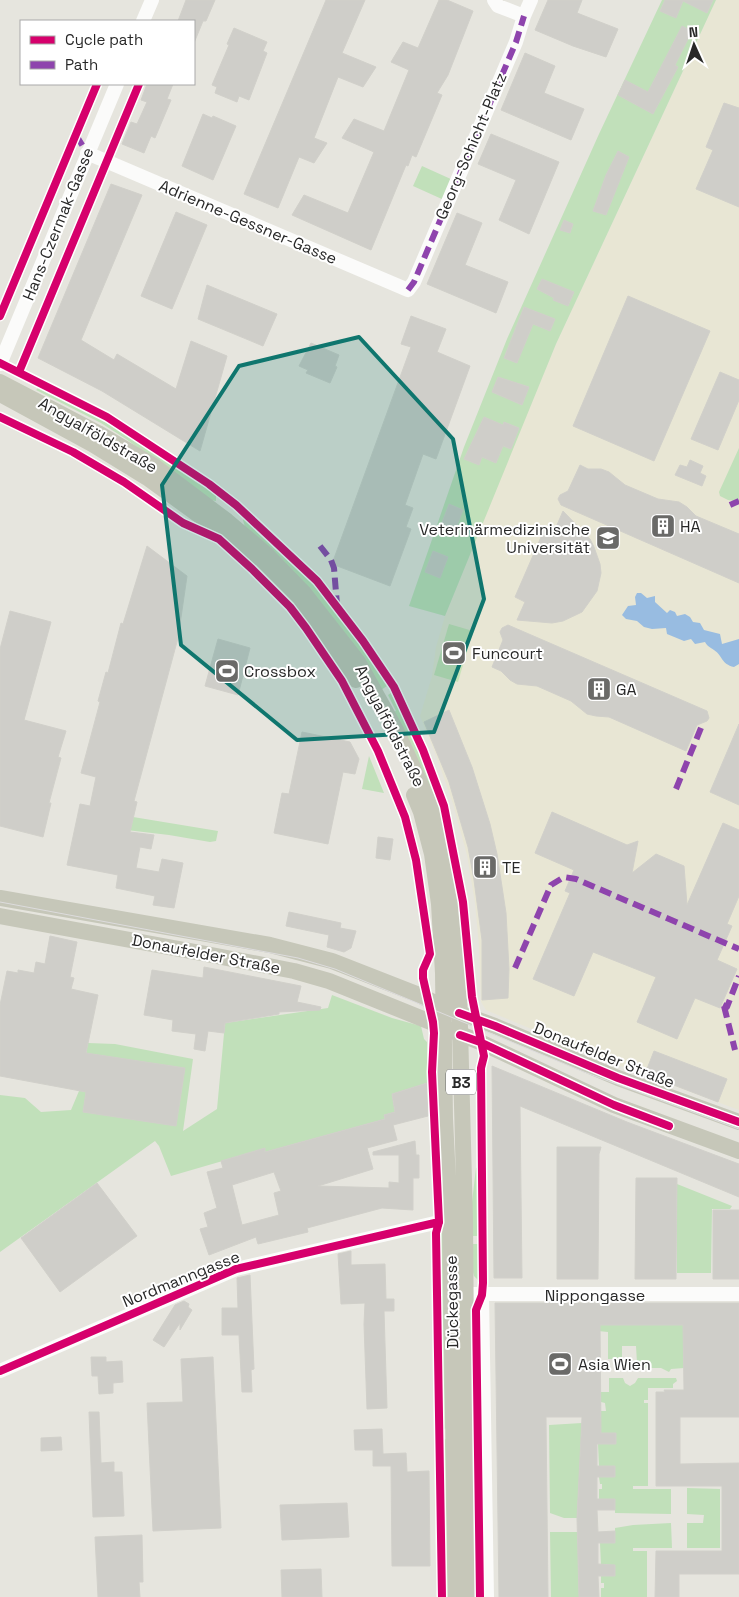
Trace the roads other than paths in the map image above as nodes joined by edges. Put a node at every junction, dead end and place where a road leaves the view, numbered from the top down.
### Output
1 (152, 0) edge
2 (494, 0) edge
3 (531, 0) edge
4 (524, 16) junction
5 (143, 20) edge
6 (117, 85) edge
7 (87, 153) junction
8 (408, 290) joint
9 (0, 364) edge
10 (0, 382) edge
11 (0, 394) edge
12 (0, 898) edge
13 (0, 916) edge
14 (443, 1007) junction
15 (459, 1013) junction
16 (443, 1027) junction
17 (460, 1035) junction
18 (739, 1122) edge
19 (739, 1151) edge
20 (458, 1220) junction
21 (458, 1294) junction
22 (739, 1294) edge
23 (482, 1295) junction
24 (0, 1371) edge
25 (456, 1597) edge
26 (468, 1597) edge
27 (487, 1597) edge

1 - 5 street
2 - 4 street
3 - 4 street, Georg-Schicht-Platz
4 - 8 street, Georg-Schicht-Platz
6 - 7 street, Hans-Czermak-Gasse
7 - 8 street, Adrienne-Gessner-Gasse
7 - 9 street, Hans-Czermak-Gasse
10 - 15 main road, Angyalföldstraße / B3
11 - 14 main road, Angyalföldstraße / B3
12 - 14 main road, Donaufelder Straße
13 - 16 main road, Donaufelder Straße
14 - 15 main road, Donaufelder Straße
14 - 16 main road, Dückegasse / B3
15 - 17 main road, Angyalföldstraße / B3
15 - 18 main road, Donaufelder Straße
16 - 17 main road, Donaufelder Straße
16 - 20 main road, Dückegasse / B3
17 - 19 main road, Donaufelder Straße
17 - 20 main road, Dückegasse / B3
20 - 21 main road, Dückegasse / B3
20 - 24 street, Nordmanngasse
21 - 23 street, Nippongasse
21 - 25 main road, Dückegasse / B3
21 - 26 main road, Dückegasse / B3
22 - 23 street, Nippongasse
23 - 27 street, Dückegasse

